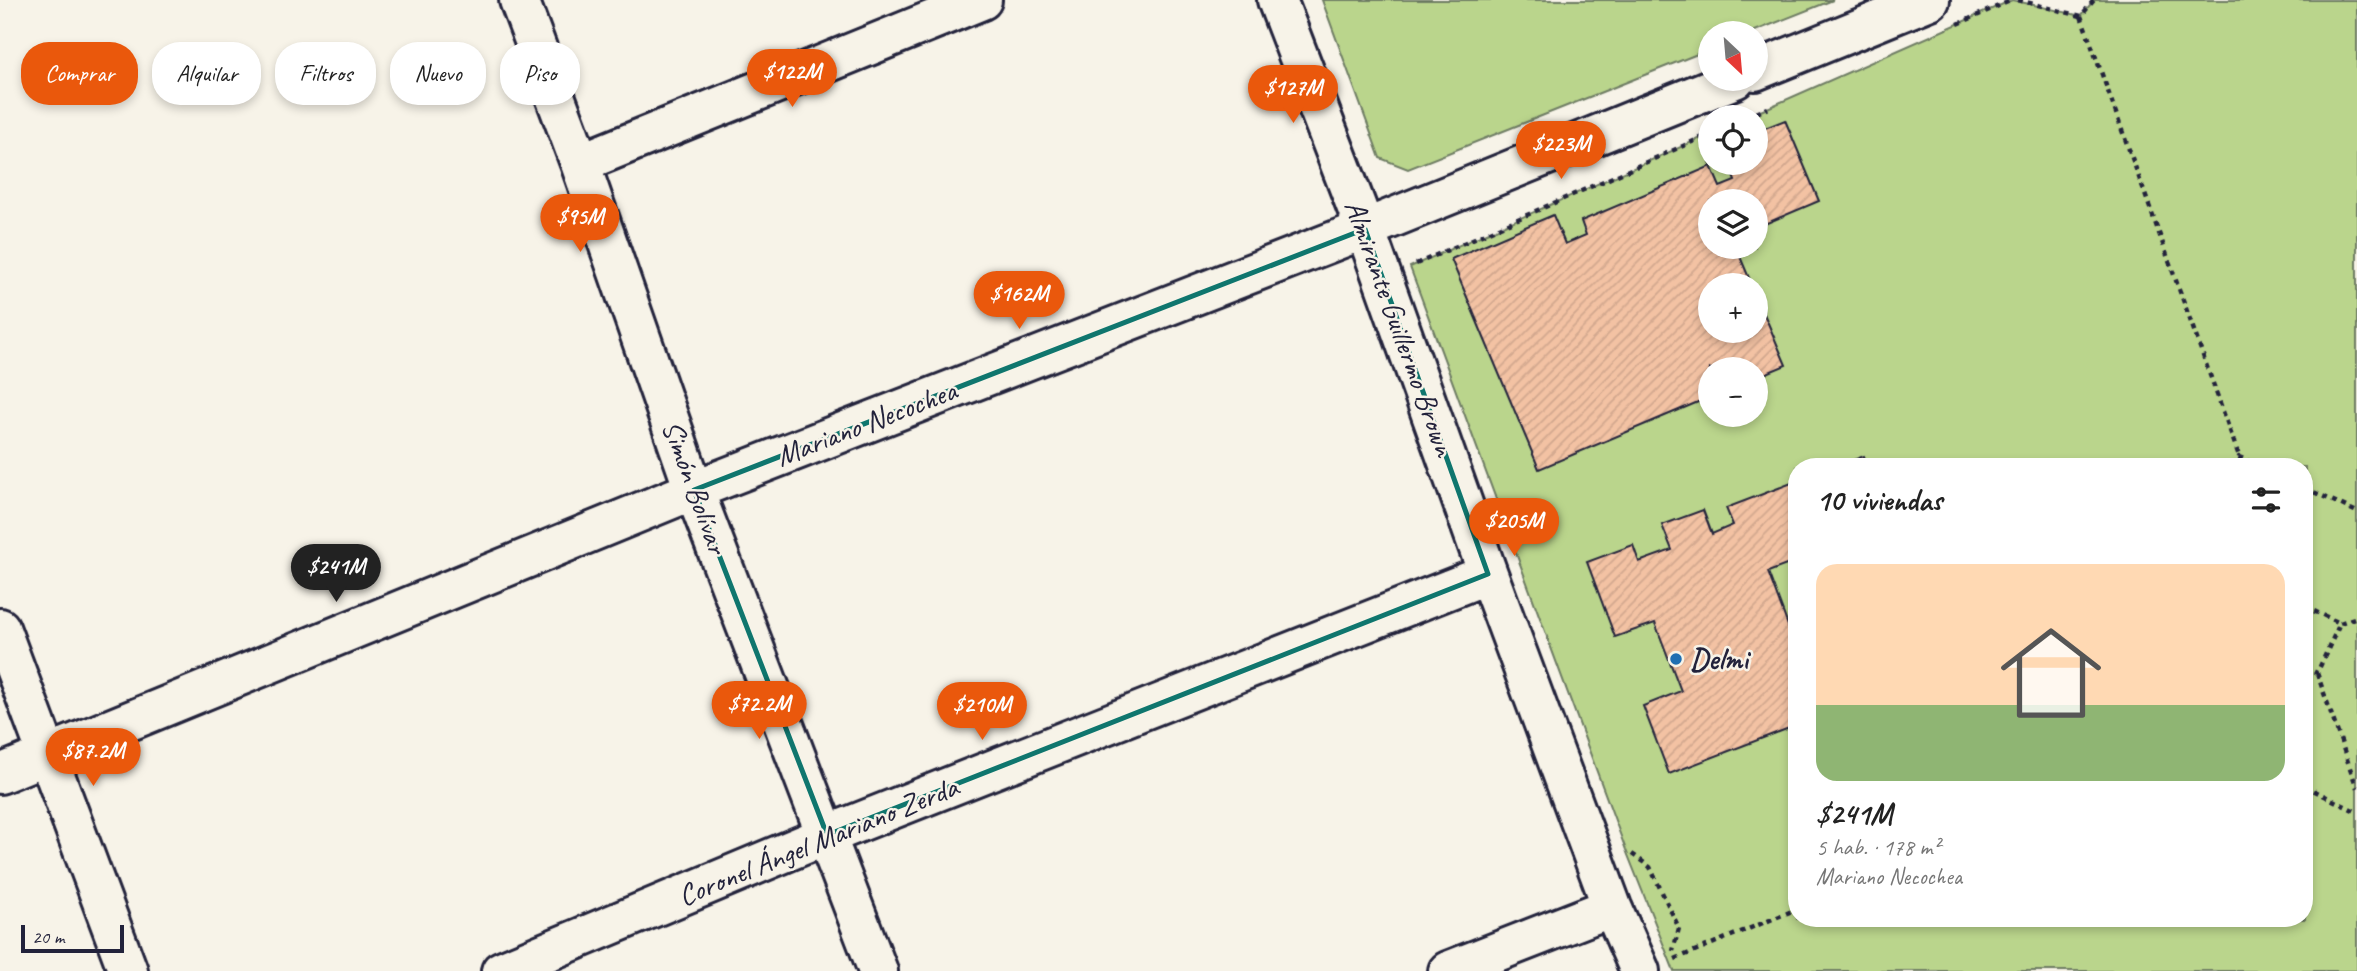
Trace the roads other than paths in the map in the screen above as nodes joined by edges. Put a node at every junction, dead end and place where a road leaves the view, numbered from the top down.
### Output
1 (519, 0) edge
2 (982, 0) edge
3 (1277, 0) edge
4 (1930, 0) edge
5 (1768, 66) edge
6 (1705, 91) edge
7 (580, 163) junction
8 (1365, 229) junction
9 (694, 490) junction
10 (1488, 574) junction
11 (0, 628) edge
12 (49, 754) junction
13 (0, 774) edge
14 (827, 835) junction
15 (1612, 907) junction
16 (1655, 966) edge
17 (128, 971) edge
18 (501, 971) edge
19 (878, 971) edge
20 (1448, 971) edge

1 - 7 street, Simón Bolívar
2 - 7 street
3 - 8 street, Almirante Guillermo Brown
4 - 5 street
6 - 8 street, Mariano Necochea
7 - 9 street, Simón Bolívar
8 - 9 street, Mariano Necochea
8 - 10 street, Almirante Guillermo Brown
9 - 12 street, Mariano Necochea
9 - 14 street, Simón Bolívar
10 - 14 street, Coronel Ángel Mariano Zerda
10 - 15 street, Almirante Guillermo Brown
11 - 12 street
12 - 13 street, Mariano Necochea
12 - 17 street
14 - 18 street, Coronel Ángel Mariano Zerda
14 - 19 street, Simón Bolívar
15 - 16 street, Almirante Guillermo Brown
15 - 20 street

